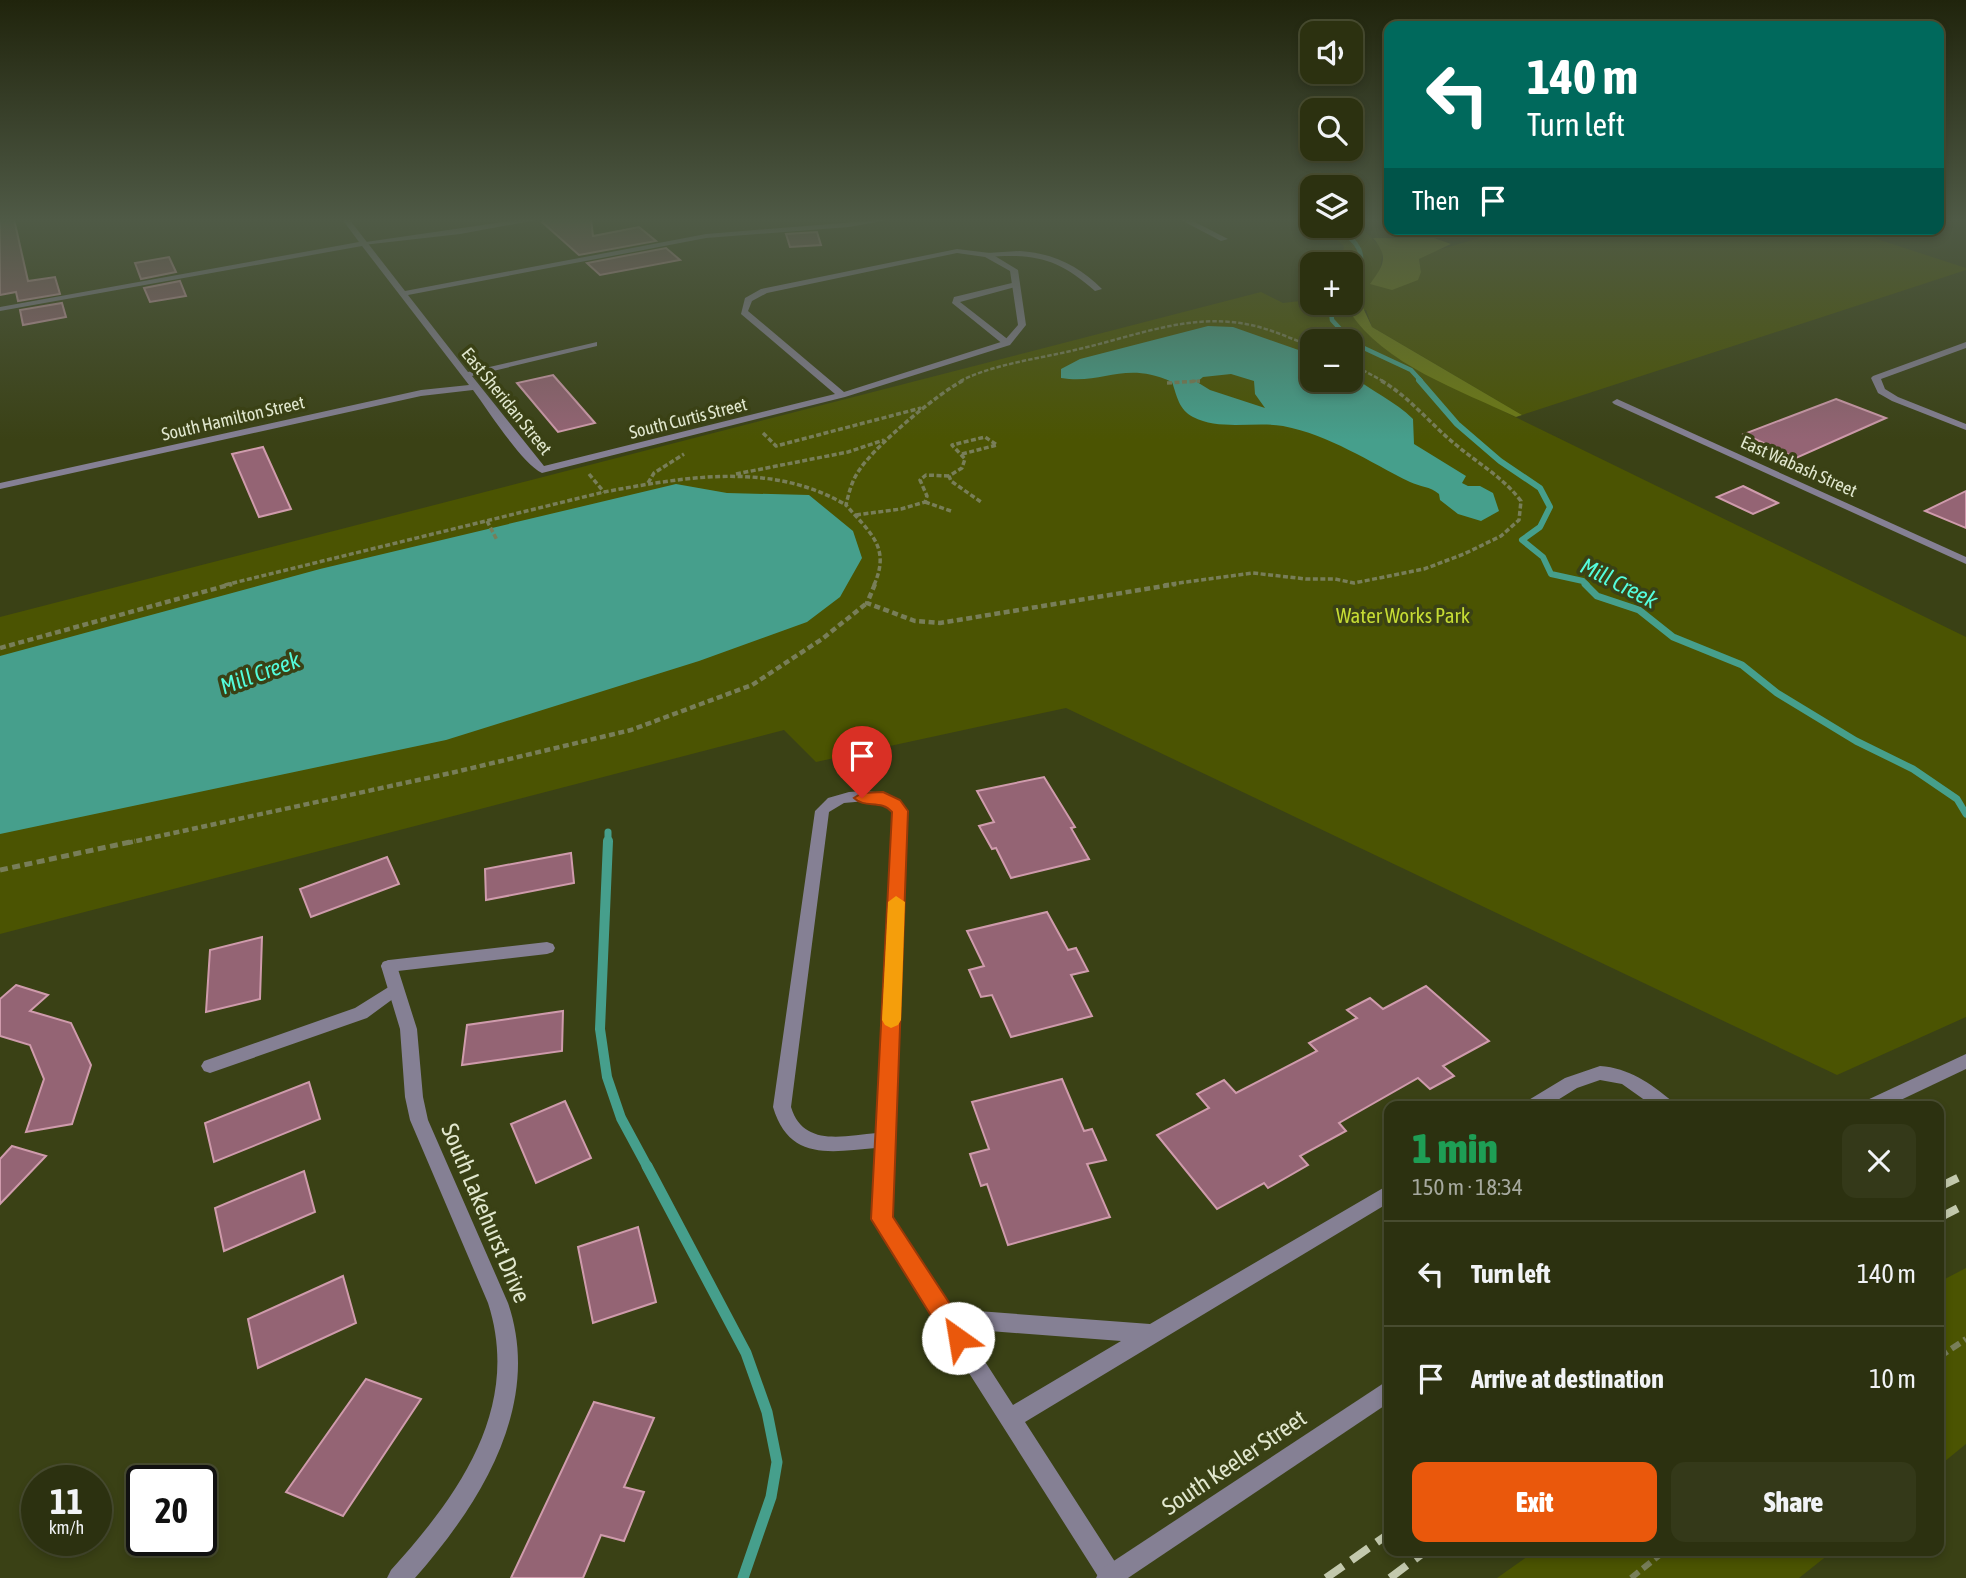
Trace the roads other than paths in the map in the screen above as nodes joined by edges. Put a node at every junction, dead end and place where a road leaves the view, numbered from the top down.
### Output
1 (90, 293) edge
2 (402, 293) edge
3 (761, 293) edge
4 (982, 293) edge
5 (1017, 293) edge
6 (0, 309) edge
7 (1007, 343) junction
8 (594, 344) dead end
9 (1966, 345) edge
10 (466, 375) junction
11 (474, 387) junction
12 (842, 396) junction
13 (1617, 402) dead end
14 (1966, 427) edge
15 (542, 470) joint
16 (0, 486) edge
17 (1966, 561) edge
18 (547, 947) dead end
19 (395, 989) junction
20 (1966, 1061) edge
21 (210, 1066) dead end
22 (1542, 1101) edge
23 (1659, 1101) edge
24 (1882, 1101) edge
25 (886, 1140) junction
26 (1384, 1196) edge
27 (946, 1318) junction
28 (1151, 1335) junction
29 (1384, 1393) edge
30 (1010, 1419) junction
31 (1109, 1577) edge
32 (399, 1578) edge

1 - 6 street
2 - 10 street, East Sheridan Street
3 - 12 street
4 - 7 street
5 - 7 street
7 - 12 street, South Curtis Street
8 - 10 street
9 - 14 street
10 - 11 street, East Sheridan Street
11 - 15 street, East Sheridan Street
11 - 16 street, South Hamilton Street
12 - 15 street, South Curtis Street
13 - 17 street, East Wabash Street
18 - 19 street, South Lakehurst Drive
19 - 21 street
19 - 32 street, South Lakehurst Drive
20 - 24 street
22 - 23 street
25 - 25 street
25 - 27 street
26 - 28 street
27 - 28 street
27 - 30 street
28 - 30 street
29 - 31 street, South Keeler Street
30 - 31 street

